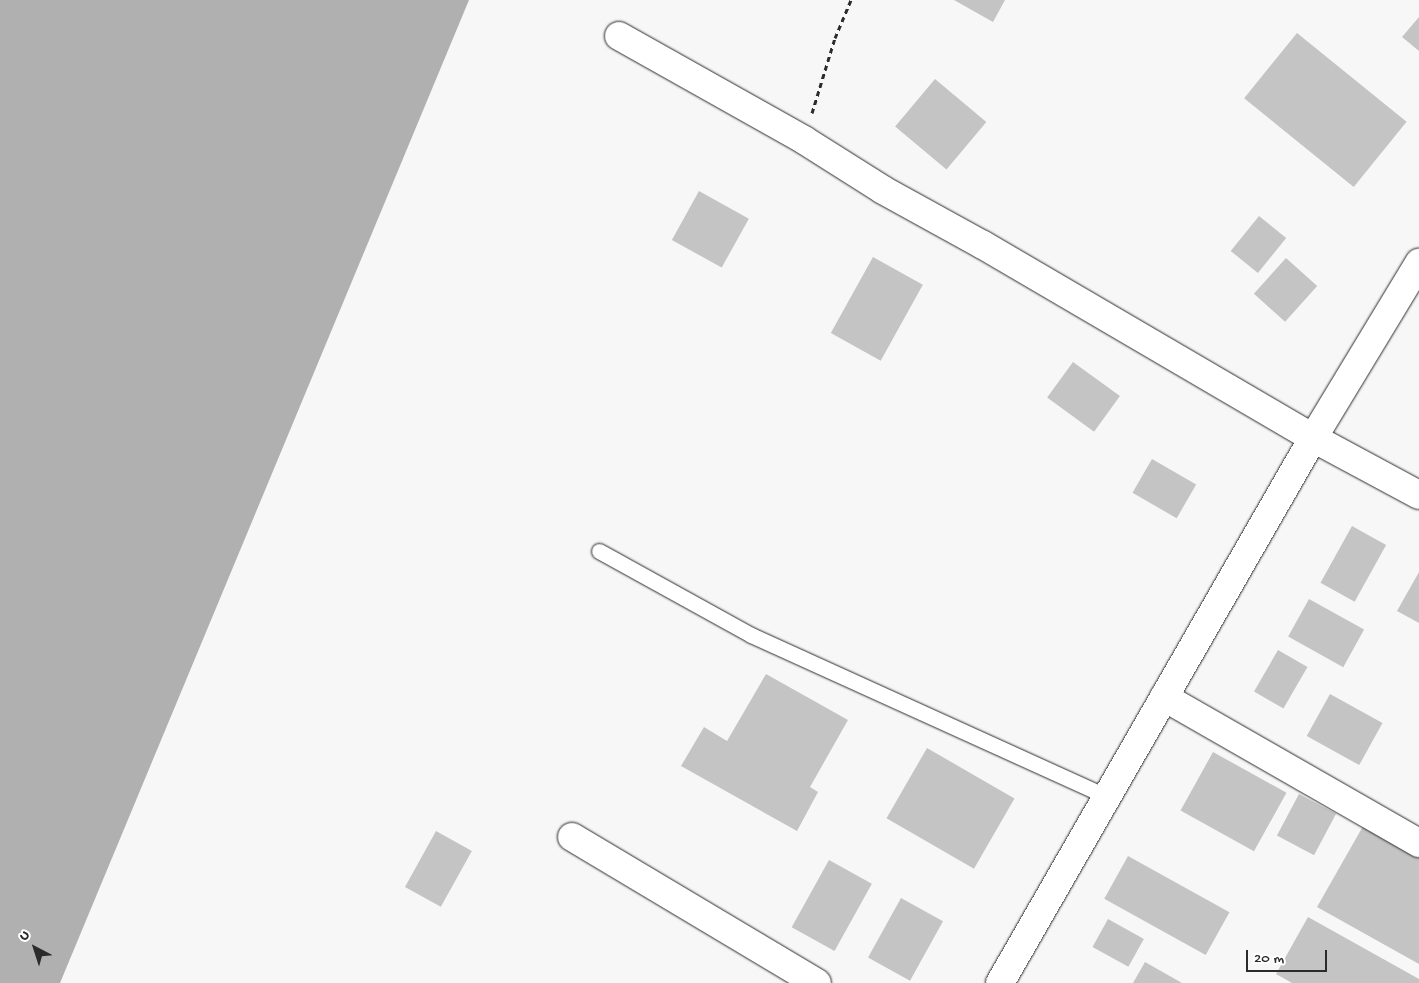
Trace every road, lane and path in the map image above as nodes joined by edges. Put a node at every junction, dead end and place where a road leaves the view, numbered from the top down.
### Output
1 (851, 0) edge
2 (619, 36) dead end
3 (804, 140) junction
4 (1419, 263) edge
5 (1313, 438) junction
6 (1419, 495) edge
7 (599, 551) dead end
8 (1164, 697) junction
9 (1106, 796) junction
10 (572, 836) dead end
11 (1419, 843) edge
12 (817, 983) edge
13 (1000, 983) edge

1 - 3 path
2 - 3 street
3 - 5 street
4 - 5 street
5 - 6 street
5 - 8 street
7 - 9 lane
8 - 9 street
8 - 11 street
9 - 13 street
10 - 12 street

